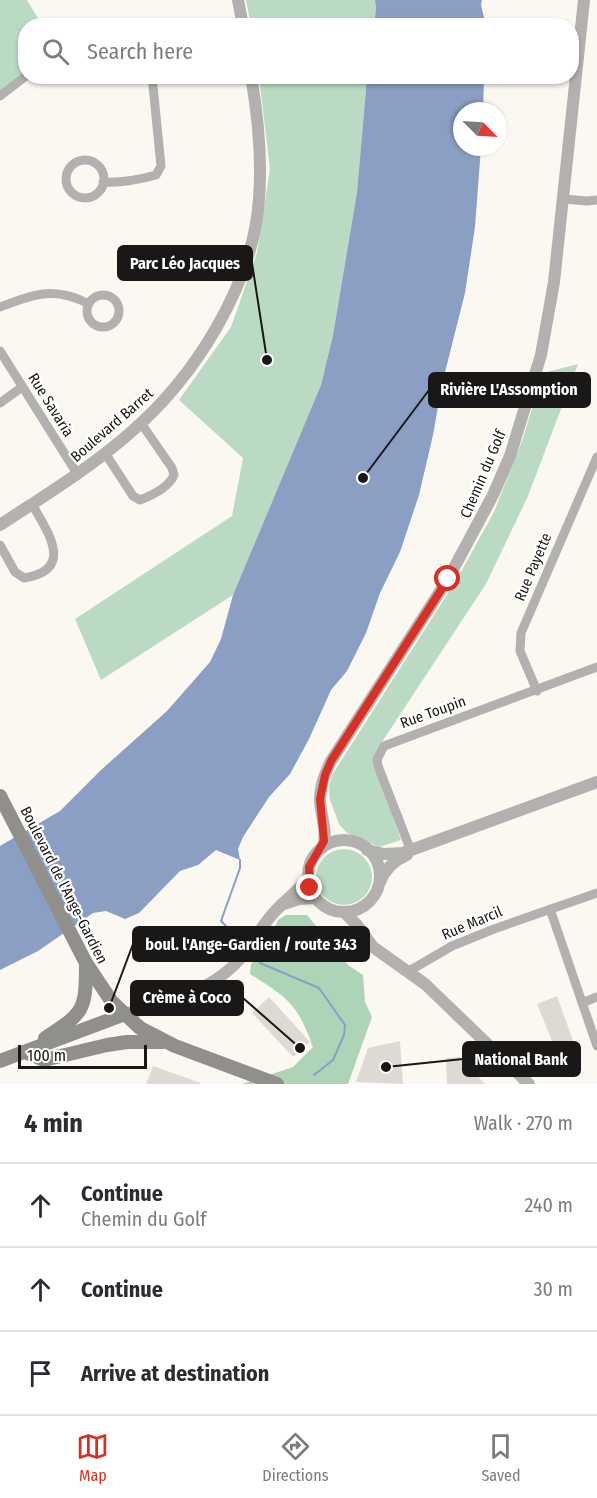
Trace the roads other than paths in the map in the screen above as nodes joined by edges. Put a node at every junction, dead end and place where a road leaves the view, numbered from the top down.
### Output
1 (238, 0) edge
2 (584, 0) edge
3 (241, 18) edge
4 (579, 50) edge
5 (18, 82) edge
6 (153, 84) edge
7 (252, 84) edge
8 (576, 84) edge
9 (0, 96) edge
10 (103, 182) junction
11 (564, 199) junction
12 (597, 200) edge
13 (89, 304) dead end
14 (0, 307) edge
15 (0, 351) edge
16 (22, 387) junction
17 (0, 403) edge
18 (141, 423) junction
19 (105, 453) junction
20 (597, 457) edge
21 (78, 475) junction
22 (32, 504) junction
23 (0, 525) edge
24 (0, 545) edge
25 (597, 667) edge
26 (537, 690) junction
27 (597, 782) edge
28 (0, 796) edge
29 (322, 815) junction
30 (505, 816) junction
31 (342, 841) junction
32 (322, 848) junction
33 (367, 850) junction
34 (411, 851) junction
35 (308, 878) junction
36 (378, 886) junction
37 (597, 893) edge
38 (315, 898) junction
39 (280, 905) junction
40 (365, 905) junction
41 (550, 909) junction
42 (344, 912) junction
43 (373, 946) junction
44 (86, 963) junction
45 (408, 971) junction
46 (597, 997) edge
47 (582, 1003) junction
48 (125, 1014) junction
49 (167, 1042) junction
50 (597, 1046) edge
51 (25, 1052) junction
52 (0, 1061) edge
53 (277, 1084) edge
54 (529, 1084) edge

1 - 3 street
2 - 4 street, Chemin du Golf
5 - 9 street
6 - 10 street
7 - 18 street, Boulevard Barret
8 - 11 street, Chemin du Golf
10 - 10 street
11 - 12 street
11 - 29 street, Chemin du Golf
13 - 14 street
15 - 16 street, Rue Savaria
16 - 17 street
16 - 21 street, Rue Savaria
18 - 19 street, Boulevard Barret
18 - 19 street
19 - 21 street, Boulevard Barret
20 - 26 street, Rue Payette
21 - 22 street, Boulevard Barret
22 - 23 street, Boulevard Barret
22 - 24 street
25 - 26 street, Rue Toupin
26 - 34 street, Rue Toupin
27 - 30 street
28 - 44 main road, Boulevard de l'Ange-Gardien
29 - 31 street
29 - 32 street, Chemin du Golf
30 - 34 street
30 - 36 street
31 - 32 street
31 - 33 street
32 - 35 street
33 - 34 street
33 - 36 street
35 - 38 street
35 - 39 street
36 - 40 street
37 - 41 street, Rue Marcil
38 - 39 street
38 - 42 street
39 - 48 street
40 - 42 street
40 - 43 street
41 - 45 street, Rue Marcil
41 - 47 street
42 - 43 street
43 - 45 street
44 - 48 main road, Boulevard de l'Ange-Gardien
44 - 51 main road
45 - 54 street
46 - 47 street
47 - 50 street
48 - 49 main road, Boulevard de l'Ange-Gardien
48 - 51 main road
49 - 51 main road
49 - 53 main road
51 - 52 main road

